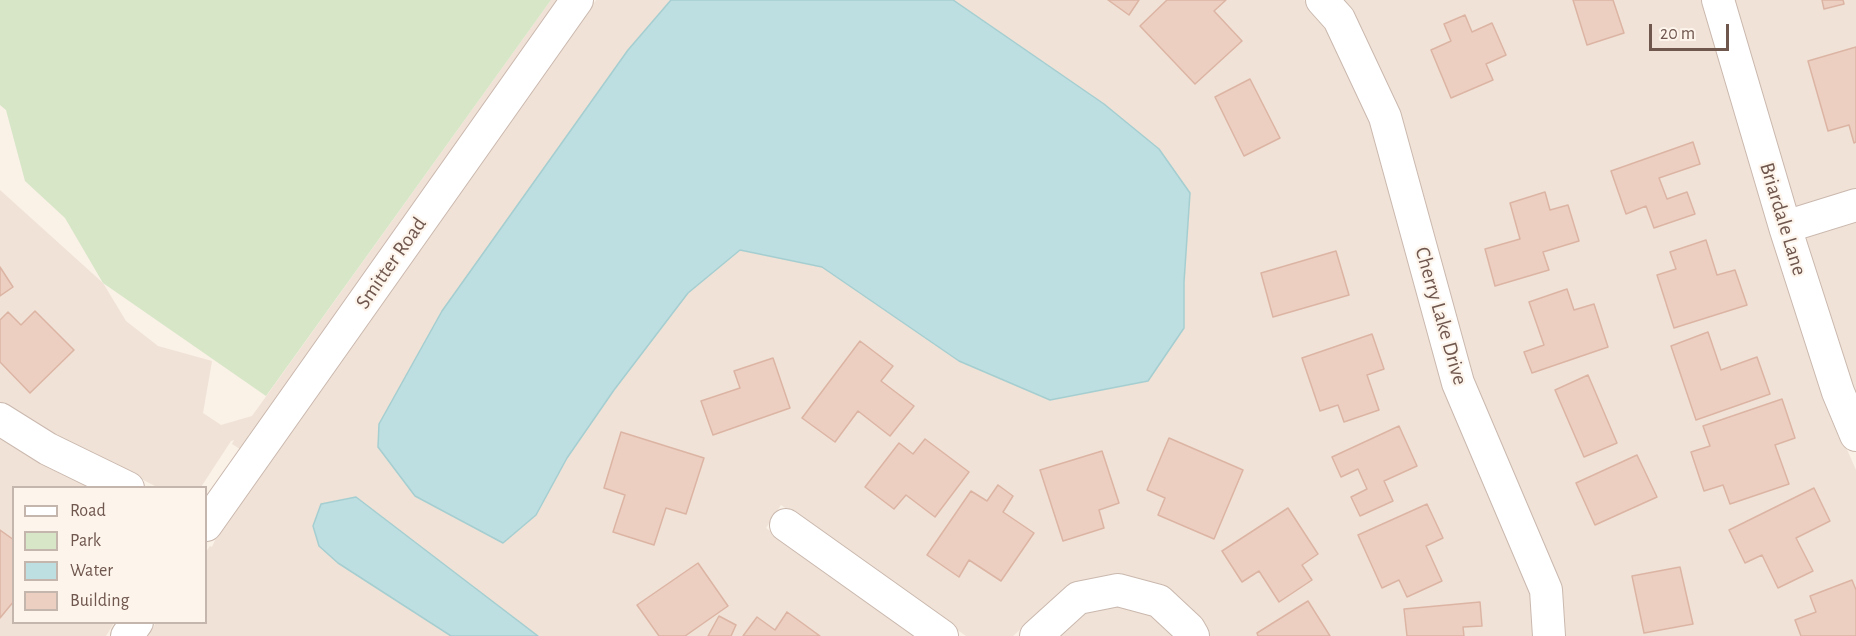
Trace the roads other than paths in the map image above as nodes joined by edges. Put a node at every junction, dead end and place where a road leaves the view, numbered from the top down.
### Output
1 (577, 0) edge
2 (1322, 0) edge
3 (1718, 0) edge
4 (1856, 205) edge
5 (1785, 227) junction
6 (0, 419) edge
7 (1856, 435) edge
8 (124, 486) edge
9 (207, 524) edge
10 (786, 525) dead end
11 (942, 636) edge
12 (1036, 636) edge
13 (1194, 636) edge
14 (1550, 636) edge

1 - 9 street, Smitter Road
2 - 14 street, Cherry Lake Drive
3 - 5 street, Briardale Lane
4 - 5 street
5 - 7 street, Briardale Lane
6 - 8 street
10 - 11 street
12 - 13 street

